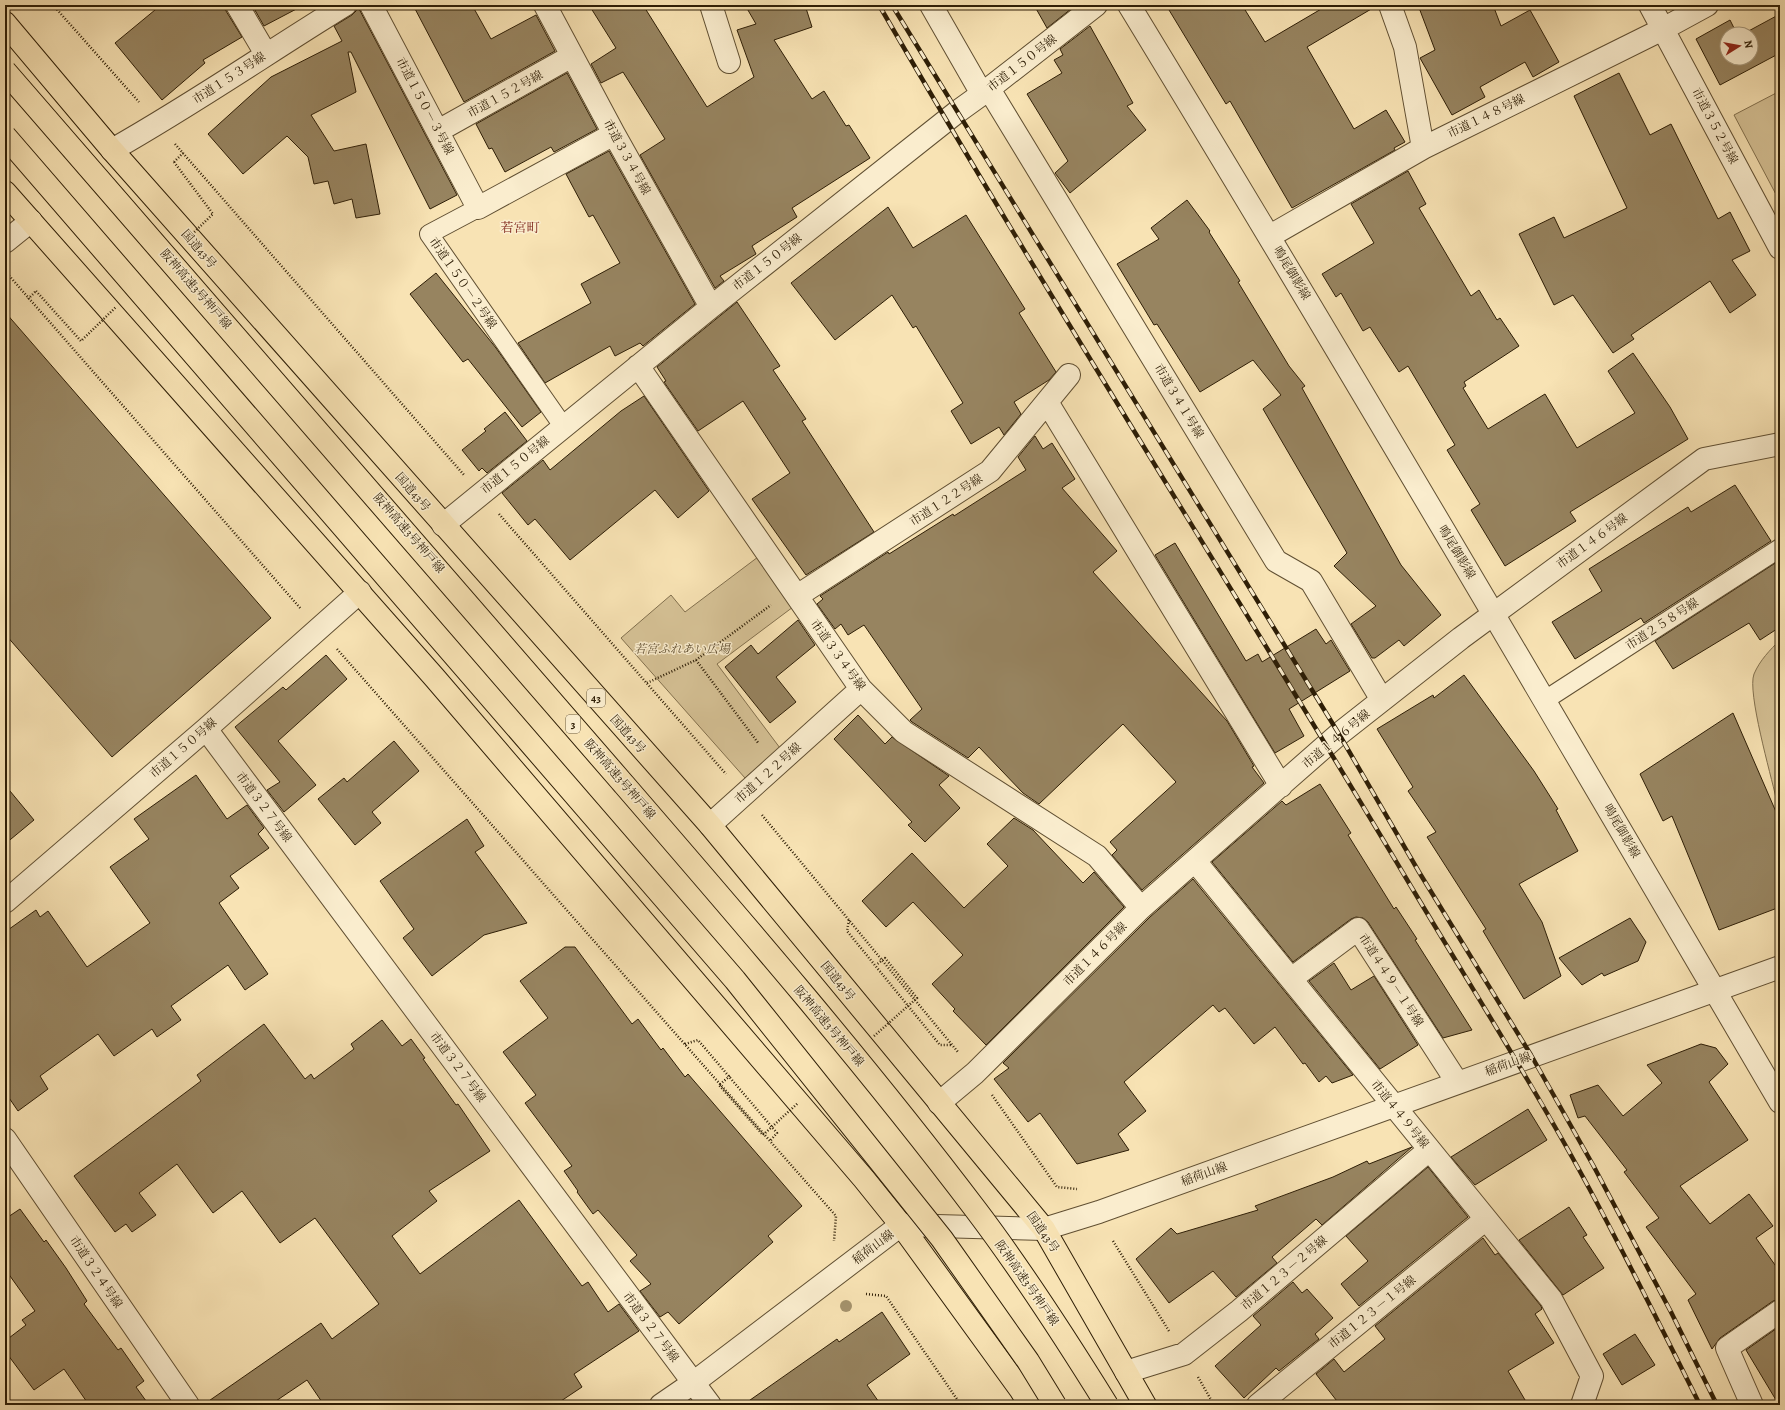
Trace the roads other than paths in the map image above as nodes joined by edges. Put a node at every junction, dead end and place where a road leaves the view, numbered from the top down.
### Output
1 (237, 5) edge
2 (346, 5) edge
3 (371, 5) edge
4 (545, 5) edge
5 (711, 5) edge
6 (930, 5) edge
7 (1096, 5) edge
8 (1129, 5) edge
9 (1390, 5) edge
10 (1650, 5) edge
11 (1707, 5) edge
12 (5, 23) edge
13 (1663, 29) junction
14 (266, 54) junction
15 (572, 56) junction
16 (729, 62) dead end
17 (5, 71) edge
18 (986, 92) junction
19 (438, 131) junction
20 (614, 134) junction
21 (5, 136) edge
22 (1423, 148) junction
23 (112, 150) junction
24 (5, 192) edge
25 (478, 208) junction
26 (31, 221) junction
27 (1270, 236) junction
28 (5, 242) edge
29 (1780, 248) edge
30 (711, 307) junction
31 (638, 366) junction
32 (1070, 375) dead end
33 (1047, 402) junction
34 (563, 426) junction
35 (1780, 444) edge
36 (443, 525) junction
37 (1780, 548) edge
38 (360, 592) junction
39 (786, 599) junction
40 (1493, 613) junction
41 (861, 689) junction
42 (1382, 700) junction
43 (1545, 700) junction
44 (206, 729) junction
45 (1281, 786) junction
46 (710, 826) junction
47 (1195, 861) junction
48 (5, 902) edge
49 (1141, 908) junction
50 (1780, 967) edge
51 (1292, 979) junction
52 (1715, 991) junction
53 (1457, 1082) junction
54 (1780, 1102) edge
55 (939, 1103) junction
56 (1393, 1105) junction
57 (5, 1139) edge
58 (1429, 1150) junction
59 (1486, 1219) junction
60 (901, 1225) junction
61 (1044, 1229) junction
62 (1780, 1311) edge
63 (1126, 1372) junction
64 (693, 1383) junction
65 (188, 1405) edge
66 (661, 1405) edge
67 (710, 1405) edge
68 (1030, 1405) edge
69 (1056, 1405) edge
70 (1107, 1405) edge
71 (1145, 1405) edge
72 (1258, 1405) edge
73 (1582, 1405) edge
74 (1752, 1405) edge

1 - 14 street
2 - 14 street, 市道１５３号線
3 - 19 street, 市道１５０－３号線
4 - 15 street, 市道３３４号線
5 - 16 street
6 - 18 street, 市道３４１号線
7 - 18 street, 市道１５０号線
8 - 27 street, 鳴尾御影線
9 - 22 street
10 - 13 street, 市道３５２号線
11 - 13 street, 市道１４８号線
12 - 23 highway, 国道43号 / 43
13 - 22 street, 市道１４８号線
13 - 29 street, 市道３５２号線
14 - 23 street, 市道１５３号線
15 - 19 street, 市道１５２号線
15 - 20 street, 市道３３４号線
17 - 70 highway, 阪神高速3号神戸線 / 3, bridge
18 - 30 street, 市道１５０号線
18 - 42 street, 市道３４１号線
19 - 25 street, 市道１５０－３号線
20 - 25 street, 市道１５０－２号線
20 - 30 street, 市道３３４号線
21 - 69 highway, bridge
22 - 27 street, 市道１４８号線
23 - 36 highway, 国道43号 / 43
24 - 26 highway
25 - 34 lane, 市道１５０－２号線
26 - 28 street
26 - 38 highway
27 - 40 street, 鳴尾御影線
30 - 31 street, 市道１５０号線
31 - 34 street, 市道１５０号線
31 - 39 street, 市道３３４号線
32 - 33 street, 市道１２２号線
33 - 39 street, 市道１２２号線
33 - 45 street
34 - 36 street, 市道１５０号線
35 - 40 street, 市道１４６号線
36 - 46 highway, 国道43号 / 43
37 - 43 lane, 市道２５８号線
38 - 44 street, 市道１５０号線
38 - 60 highway
39 - 41 street, 市道３３４号線
40 - 42 street, 市道１４６号線
40 - 43 street, 鳴尾御影線
41 - 46 street, 市道１２２号線
41 - 49 street, 市道３３４号線
42 - 45 street, 市道１４６号線
43 - 52 street, 鳴尾御影線
44 - 48 street, 市道１５０号線
44 - 64 street, 市道３２７号線
45 - 47 street, 市道１４６号線
46 - 55 highway, 国道43号 / 43
47 - 49 street, 市道１４６号線
47 - 51 street, 市道４４９号線
49 - 55 street, 市道１４６号線
50 - 52 street, 稲荷山線
51 - 53 street, 市道４４９－１号線
51 - 56 street, 市道４４９号線
52 - 53 street, 稲荷山線
52 - 54 street, 鳴尾御影線
53 - 56 street, 稲荷山線
55 - 61 highway, 国道43号 / 43
56 - 58 street, 市道４４９号線
56 - 61 street, 稲荷山線
57 - 65 street, 市道３２４号線
58 - 59 street, 市道４４９号線
58 - 63 street, 市道１２３－２号線
59 - 72 street, 市道１２３－１号線
59 - 73 street, 市道４４９号線
60 - 61 street, 稲荷山線
60 - 64 street, 稲荷山線
60 - 68 highway
61 - 63 highway, 国道43号 / 43
62 - 74 street
63 - 71 highway, 国道43号 / 43
64 - 66 street, 稲荷山線
64 - 67 street, 市道３２７号線

